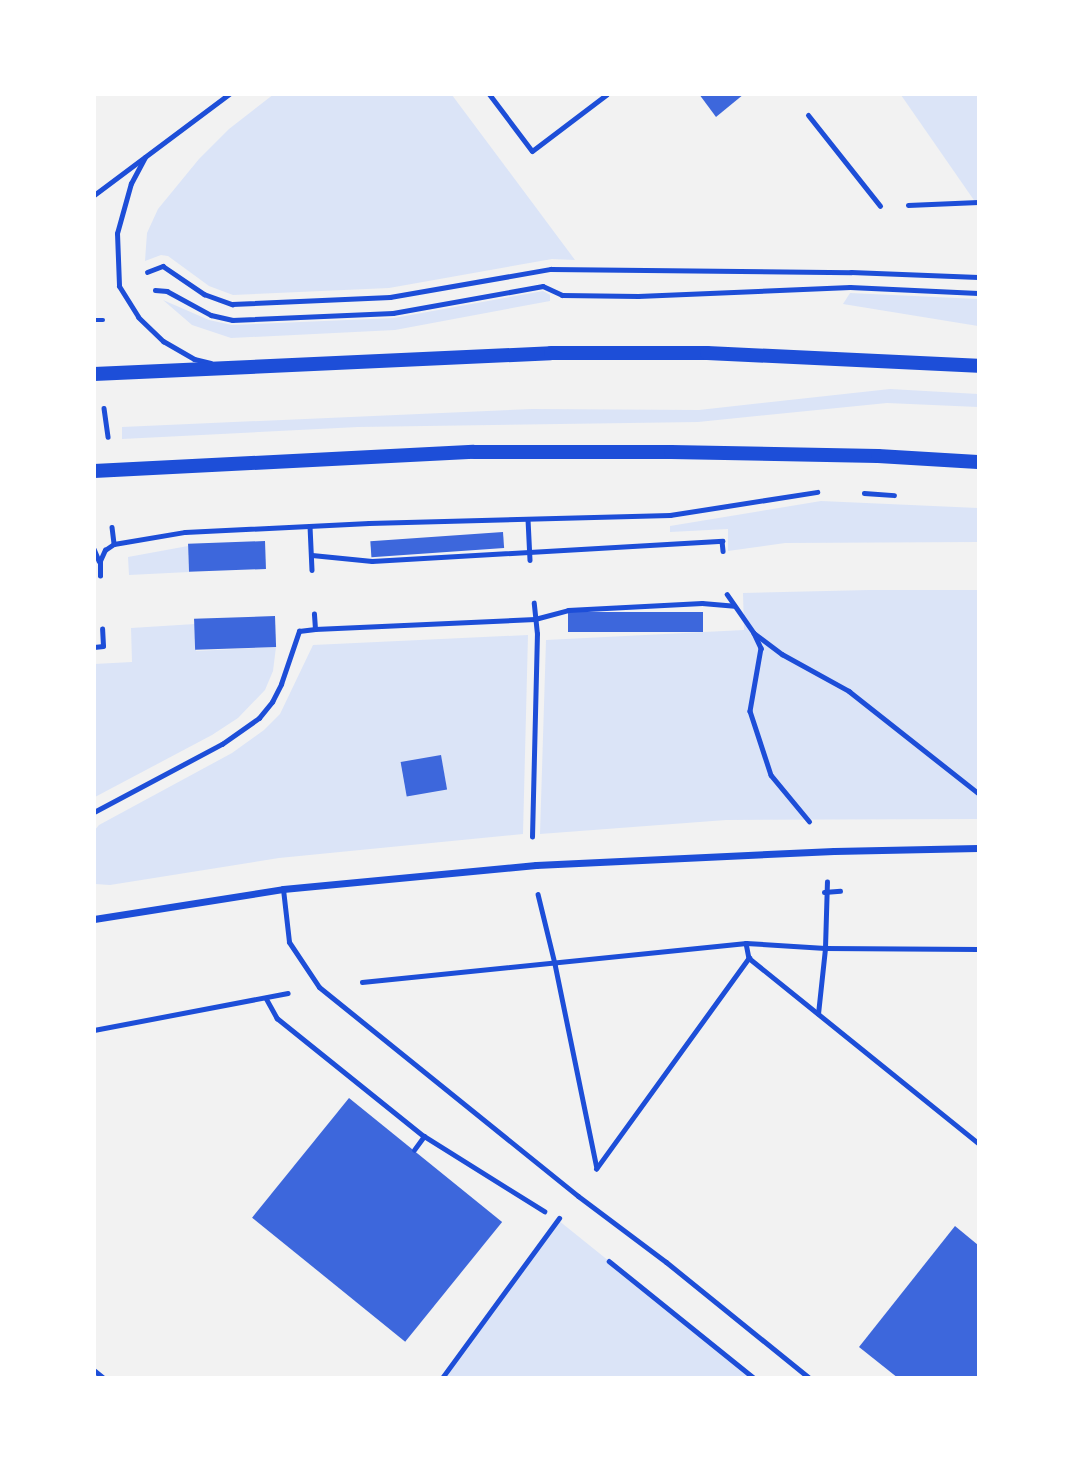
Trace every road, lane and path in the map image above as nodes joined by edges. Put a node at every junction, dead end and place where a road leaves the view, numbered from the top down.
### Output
1 (229, 94) edge
2 (489, 94) edge
3 (607, 94) edge
4 (808, 116) dead end
5 (145, 157) junction
6 (94, 195) edge
7 (978, 202) edge
8 (880, 206) joint
9 (148, 271) dead end
10 (978, 278) edge
11 (155, 290) dead end
12 (978, 293) edge
13 (94, 320) edge
14 (103, 320) dead end
15 (978, 366) edge
16 (229, 367) junction
17 (94, 374) edge
18 (978, 462) edge
19 (94, 471) edge
20 (821, 491) dead end
21 (860, 493) dead end
22 (900, 495) dead end
23 (528, 519) junction
24 (310, 526) junction
25 (112, 527) dead end
26 (114, 544) junction
27 (94, 550) edge
28 (529, 551) junction
29 (723, 551) dead end
30 (312, 555) junction
31 (530, 560) dead end
32 (100, 561) junction
33 (312, 570) dead end
34 (100, 576) dead end
35 (727, 594) dead end
36 (534, 603) dead end
37 (734, 606) junction
38 (314, 614) dead end
39 (535, 619) junction
40 (102, 629) dead end
41 (315, 629) junction
42 (754, 633) junction
43 (94, 647) edge
44 (978, 793) edge
45 (94, 813) edge
46 (978, 848) edge
47 (834, 851) junction
48 (536, 865) junction
49 (283, 889) junction
50 (840, 891) dead end
51 (824, 892) junction
52 (94, 919) edge
53 (746, 943) junction
54 (825, 948) junction
55 (978, 949) edge
56 (555, 964) junction
57 (319, 986) junction
58 (266, 998) junction
59 (818, 1014) junction
60 (94, 1030) edge
61 (424, 1136) junction
62 (978, 1143) edge
63 (414, 1150) dead end
64 (597, 1168) dead end
65 (569, 1228) dead end
66 (601, 1255) dead end
67 (94, 1370) edge
68 (104, 1377) edge
69 (754, 1377) edge
70 (809, 1377) edge

1 - 5 lane
2 - 3 lane
4 - 8 lane
5 - 6 lane
5 - 16 lane
7 - 8 path
9 - 10 path
11 - 12 path
13 - 14 path
15 - 16 main road
16 - 17 main road
18 - 19 main road
20 - 23 path
21 - 22 path
23 - 24 path
23 - 28 path
24 - 26 path
24 - 30 path
25 - 26 path
26 - 32 path
27 - 32 path
28 - 29 path
28 - 30 path
28 - 31 path
30 - 33 path
32 - 34 path
35 - 37 path
36 - 39 path
37 - 39 path
37 - 42 path
38 - 41 path
39 - 41 path
39 - 48 path
40 - 43 path
41 - 45 path
42 - 44 path
42 - 47 path
46 - 47 street
47 - 48 street
47 - 51 path
48 - 49 street
48 - 56 path
49 - 52 street
49 - 57 lane
50 - 51 path
51 - 54 path
53 - 54 path
53 - 56 path
53 - 59 path
54 - 55 path
54 - 59 path
56 - 57 path
56 - 64 path
57 - 58 path
57 - 70 lane
58 - 60 path
58 - 61 path
59 - 62 path
61 - 63 path
61 - 65 path
66 - 69 path
67 - 68 path

